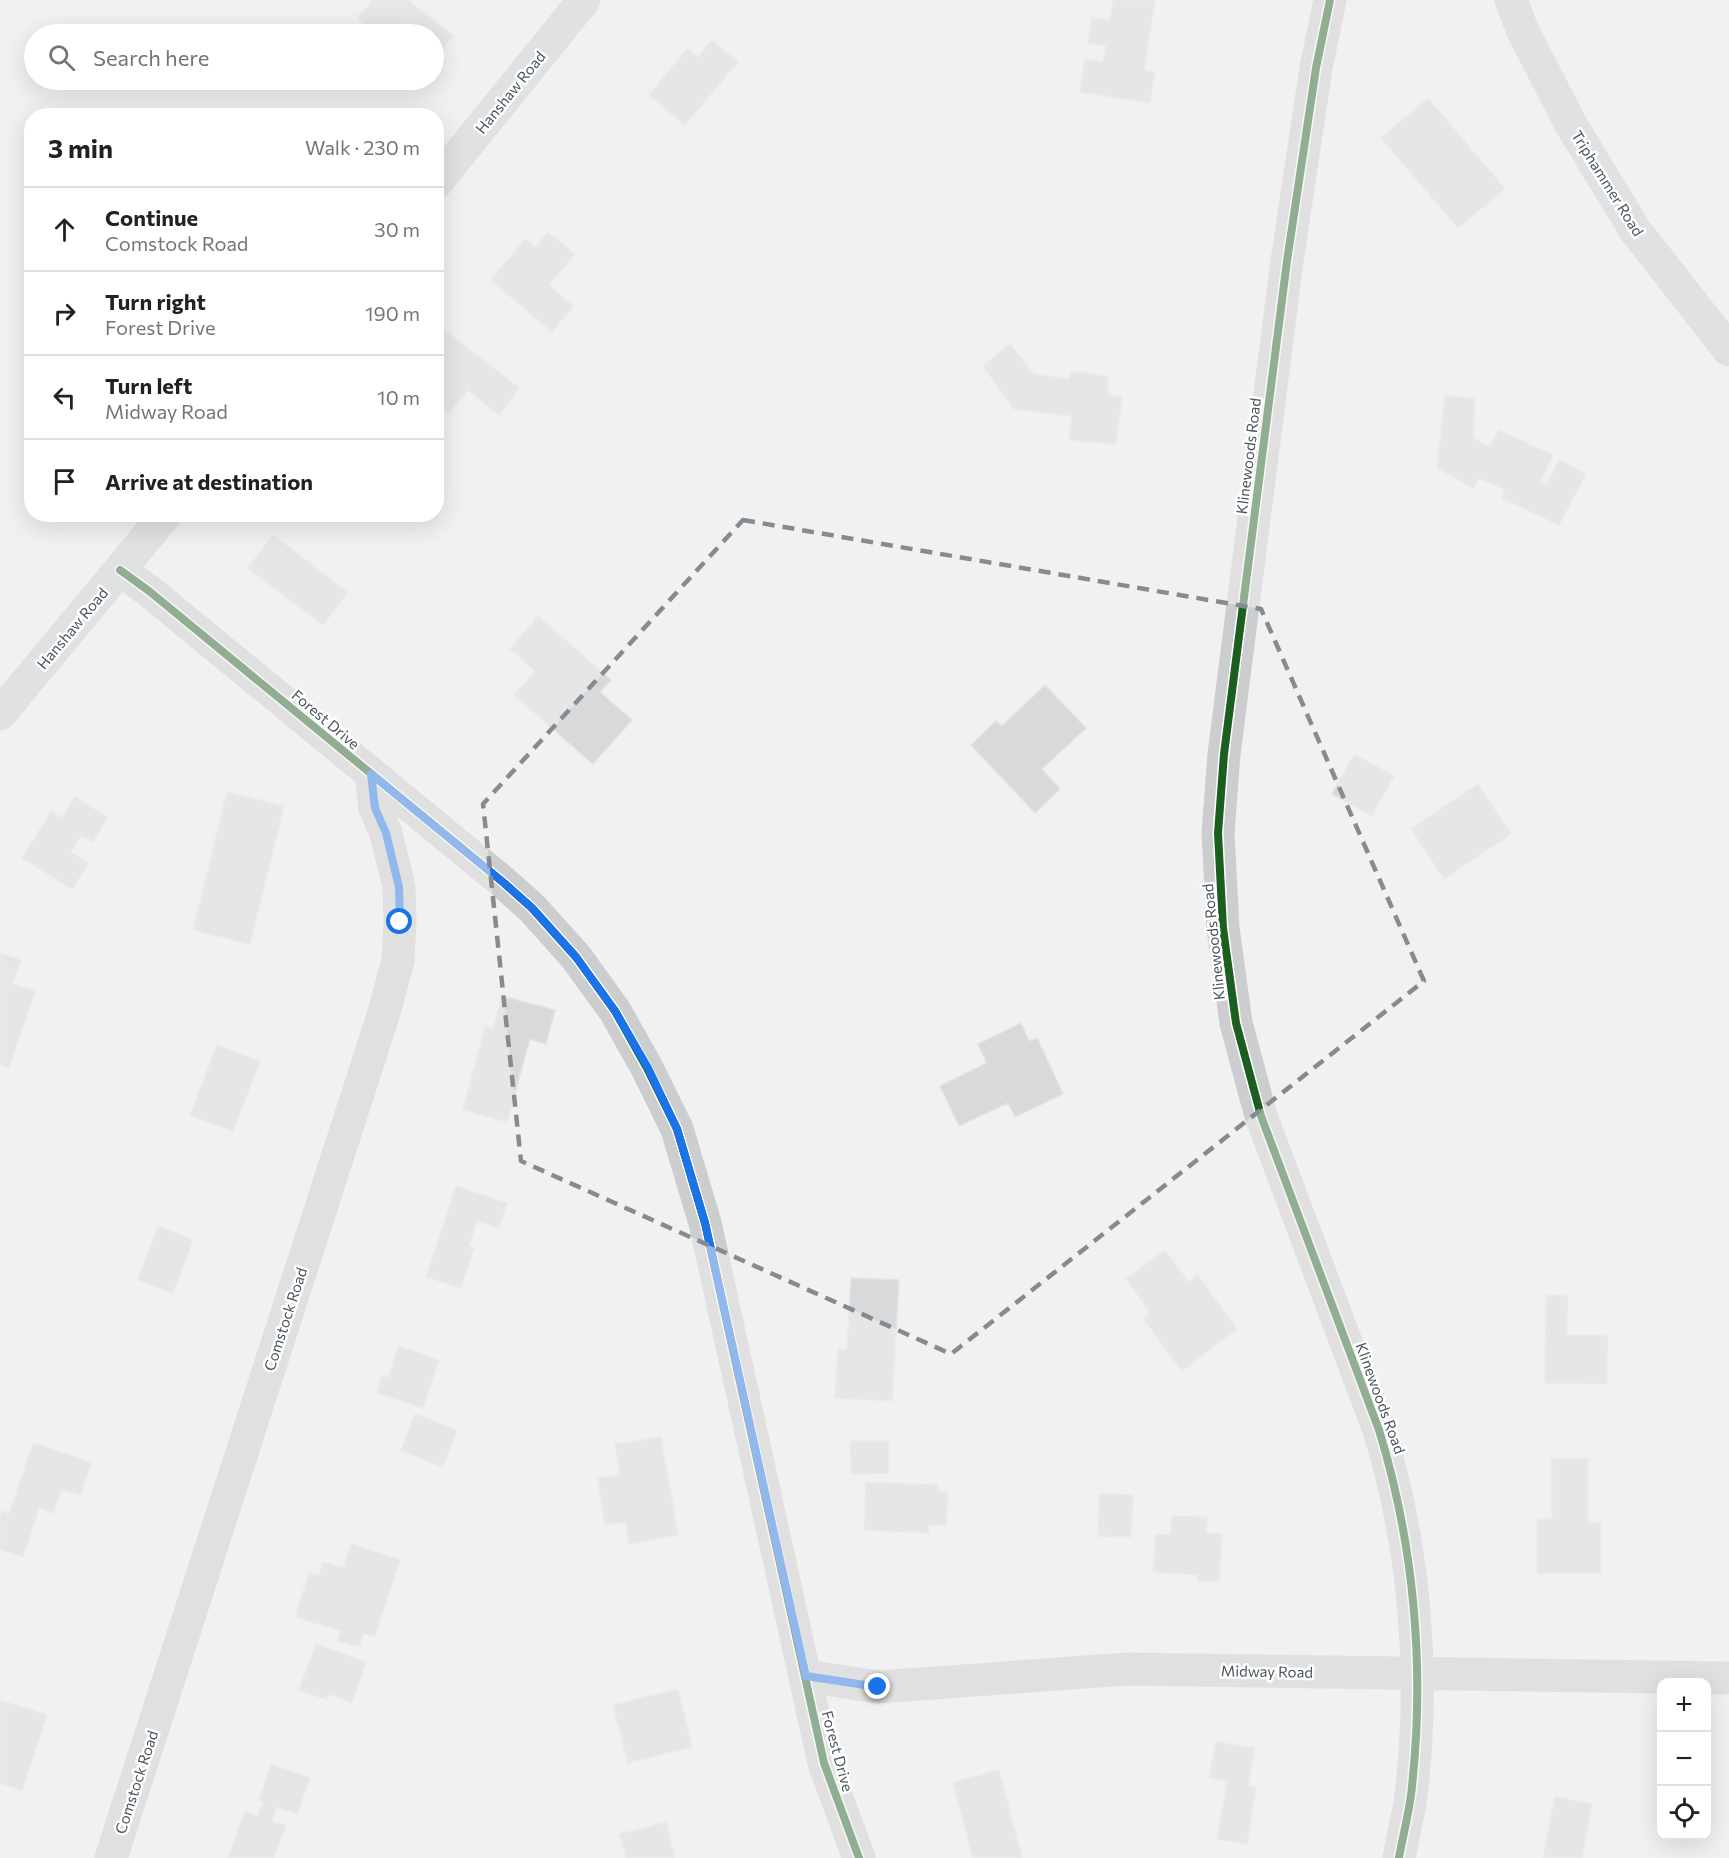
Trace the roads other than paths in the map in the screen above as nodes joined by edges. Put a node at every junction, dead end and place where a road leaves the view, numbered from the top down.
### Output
1 (584, 0) edge
2 (1330, 0) edge
3 (1511, 0) edge
4 (444, 173) edge
5 (1729, 350) edge
6 (159, 522) edge
7 (120, 570) junction
8 (0, 714) edge
9 (371, 774) junction
10 (1416, 1674) junction
11 (806, 1676) junction
12 (1729, 1678) edge
13 (111, 1858) edge
14 (859, 1858) edge
15 (1399, 1858) edge

1 - 4 street, Hanshaw Road
2 - 10 street, Klinewoods Road
3 - 5 street, Triphammer Road
6 - 7 street, Hanshaw Road
7 - 8 street, Hanshaw Road
7 - 9 street, Forest Drive
9 - 11 street, Forest Drive
9 - 13 street, Comstock Road
10 - 11 street, Midway Road
10 - 12 street, Midway Road
10 - 15 street, Klinewoods Road
11 - 14 street, Forest Drive

